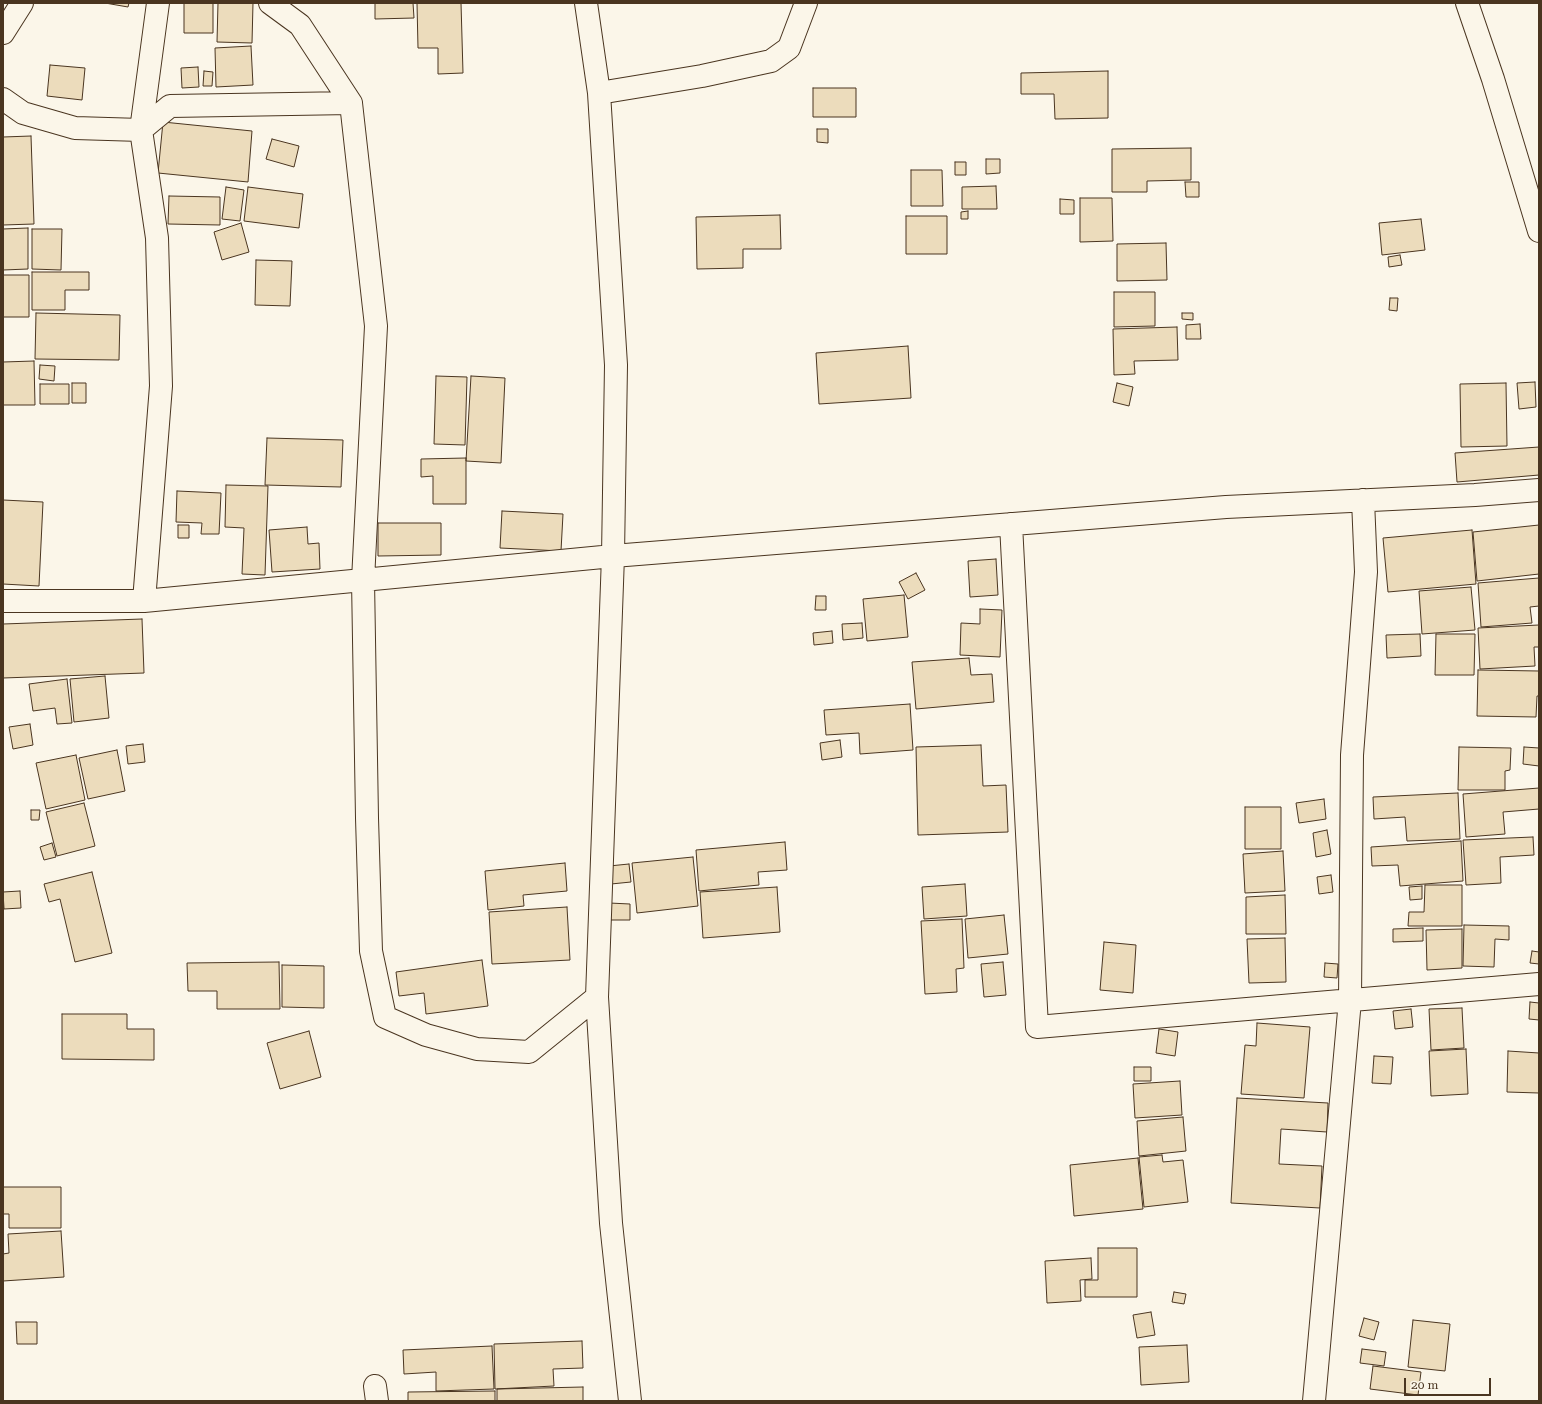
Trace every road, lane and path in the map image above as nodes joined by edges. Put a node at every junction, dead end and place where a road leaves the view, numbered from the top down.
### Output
1 (22, 3) edge
2 (158, 3) edge
3 (270, 3) edge
4 (586, 3) edge
5 (806, 3) edge
6 (1467, 3) edge
7 (3, 32) edge
8 (599, 93) junction
9 (3, 99) edge
10 (351, 103) junction
11 (141, 130) junction
12 (1539, 231) edge
13 (1539, 490) edge
14 (1363, 500) junction
15 (1011, 524) junction
16 (613, 556) junction
17 (363, 580) junction
18 (3, 601) edge
19 (144, 601) junction
20 (1539, 984) edge
21 (597, 997) junction
22 (1350, 1000) junction
23 (630, 1401) edge
24 (1314, 1401) edge

1 - 7 street
2 - 11 street
3 - 10 street
4 - 8 street
5 - 8 street
6 - 12 street
8 - 16 street
9 - 11 street
10 - 11 street
10 - 17 street
11 - 19 street
13 - 14 street
14 - 15 street
14 - 22 street
15 - 16 street
15 - 22 street
16 - 17 street
16 - 21 street
17 - 19 street
17 - 21 street
18 - 19 street
20 - 22 street
21 - 23 street
22 - 24 street

